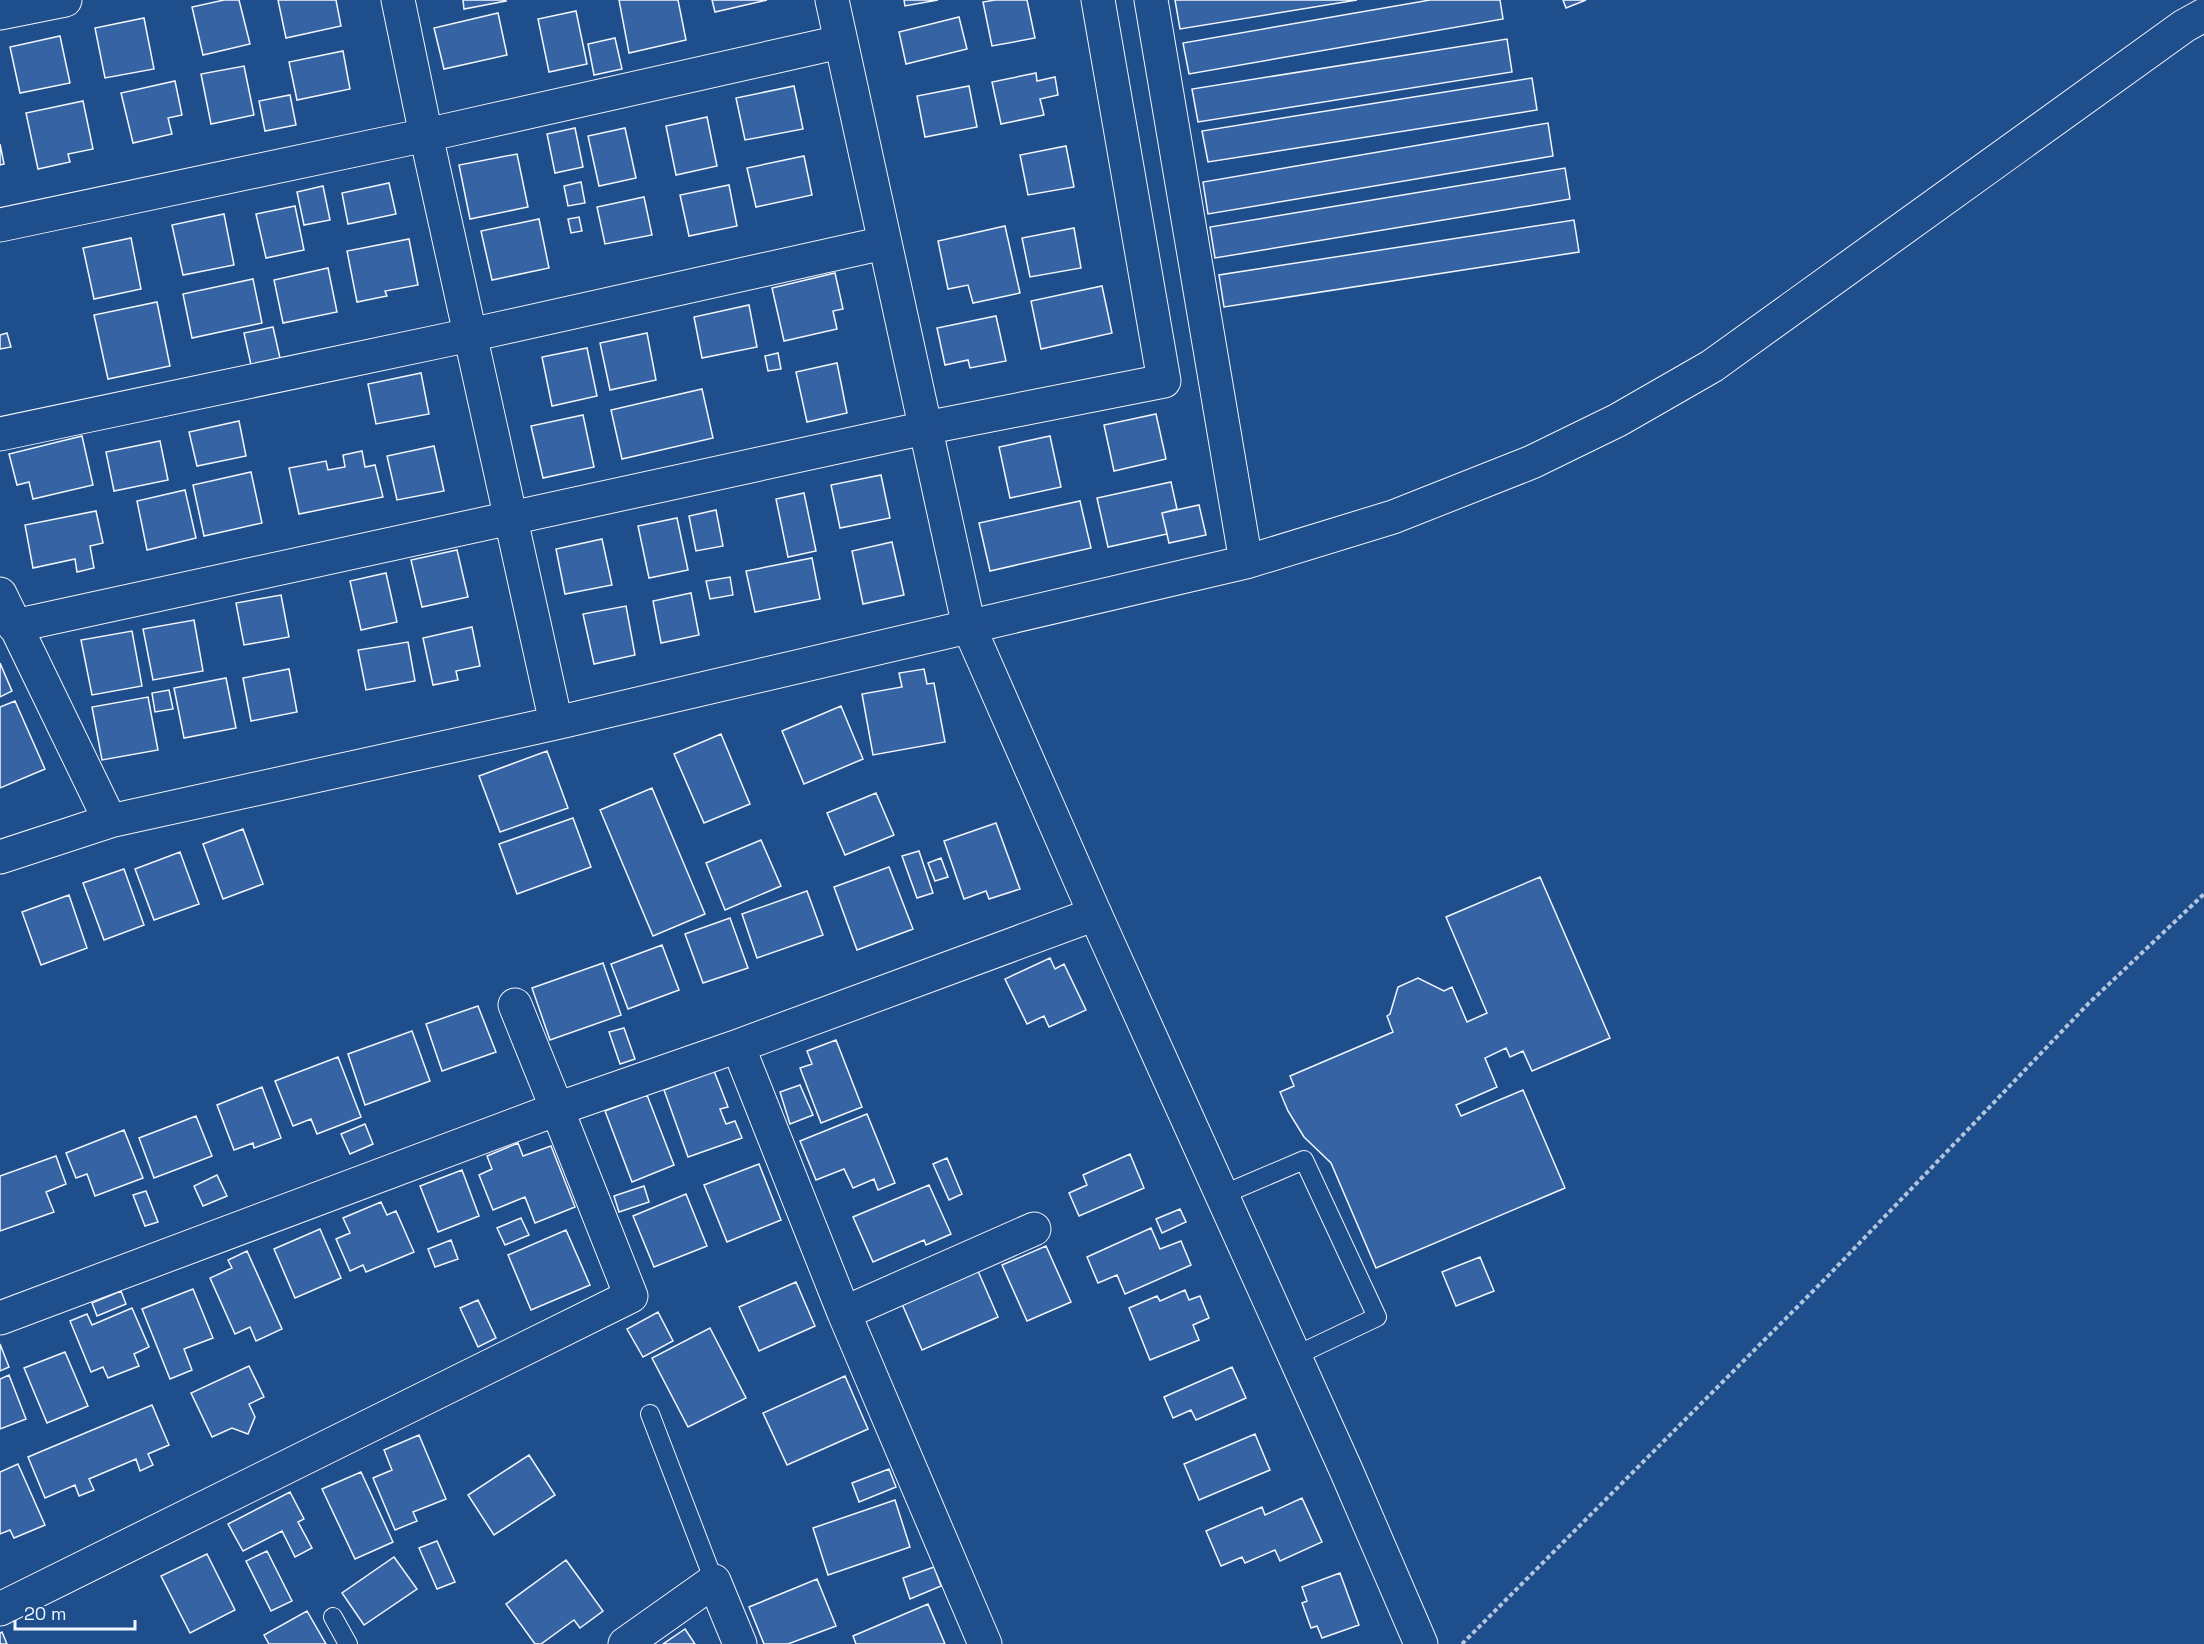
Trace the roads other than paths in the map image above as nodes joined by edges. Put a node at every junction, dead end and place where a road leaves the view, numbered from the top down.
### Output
1 (65, 0) edge
2 (398, 0) edge
3 (832, 0) edge
4 (1098, 0) edge
5 (1151, 0) edge
6 (0, 14) edge
7 (2204, 15) edge
8 (840, 42) junction
9 (426, 135) junction
10 (0, 225) edge
11 (884, 243) junction
12 (470, 334) junction
13 (925, 428) junction
14 (0, 434) edge
15 (510, 519) junction
16 (1246, 562) junction
17 (0, 594) edge
18 (14, 626) junction
19 (969, 627) junction
20 (556, 723) junction
21 (110, 821) junction
22 (0, 856) edge
23 (1095, 914) junction
24 (515, 1005) dead end
25 (738, 1046) junction
26 (556, 1109) junction
27 (1222, 1195) junction
28 (1034, 1229) dead end
29 (844, 1313) junction
30 (0, 1318) edge
31 (1294, 1356) junction
32 (650, 1414) dead end
33 (714, 1581) junction
34 (0, 1609) edge
35 (333, 1617) dead end
36 (348, 1644) edge
37 (625, 1644) edge
38 (740, 1644) edge
39 (986, 1644) edge
40 (1421, 1644) edge

1 - 6 street
2 - 9 street
3 - 8 street
4 - 13 street
5 - 16 street
7 - 16 street
8 - 9 street
8 - 11 street
9 - 10 street
9 - 12 street
11 - 12 street
11 - 13 street
12 - 14 street
12 - 15 street
13 - 15 street
13 - 19 street
15 - 18 street
15 - 20 street
16 - 19 street
17 - 18 street
18 - 21 street
19 - 20 street
19 - 23 street
20 - 21 street
21 - 22 street
23 - 25 street
23 - 27 street
24 - 26 street
25 - 26 street
25 - 29 street
26 - 30 street
26 - 34 street
27 - 31 street
27 - 31 lane
28 - 29 street
29 - 39 street
31 - 40 street
32 - 33 lane
33 - 37 street
33 - 38 street
35 - 36 lane

